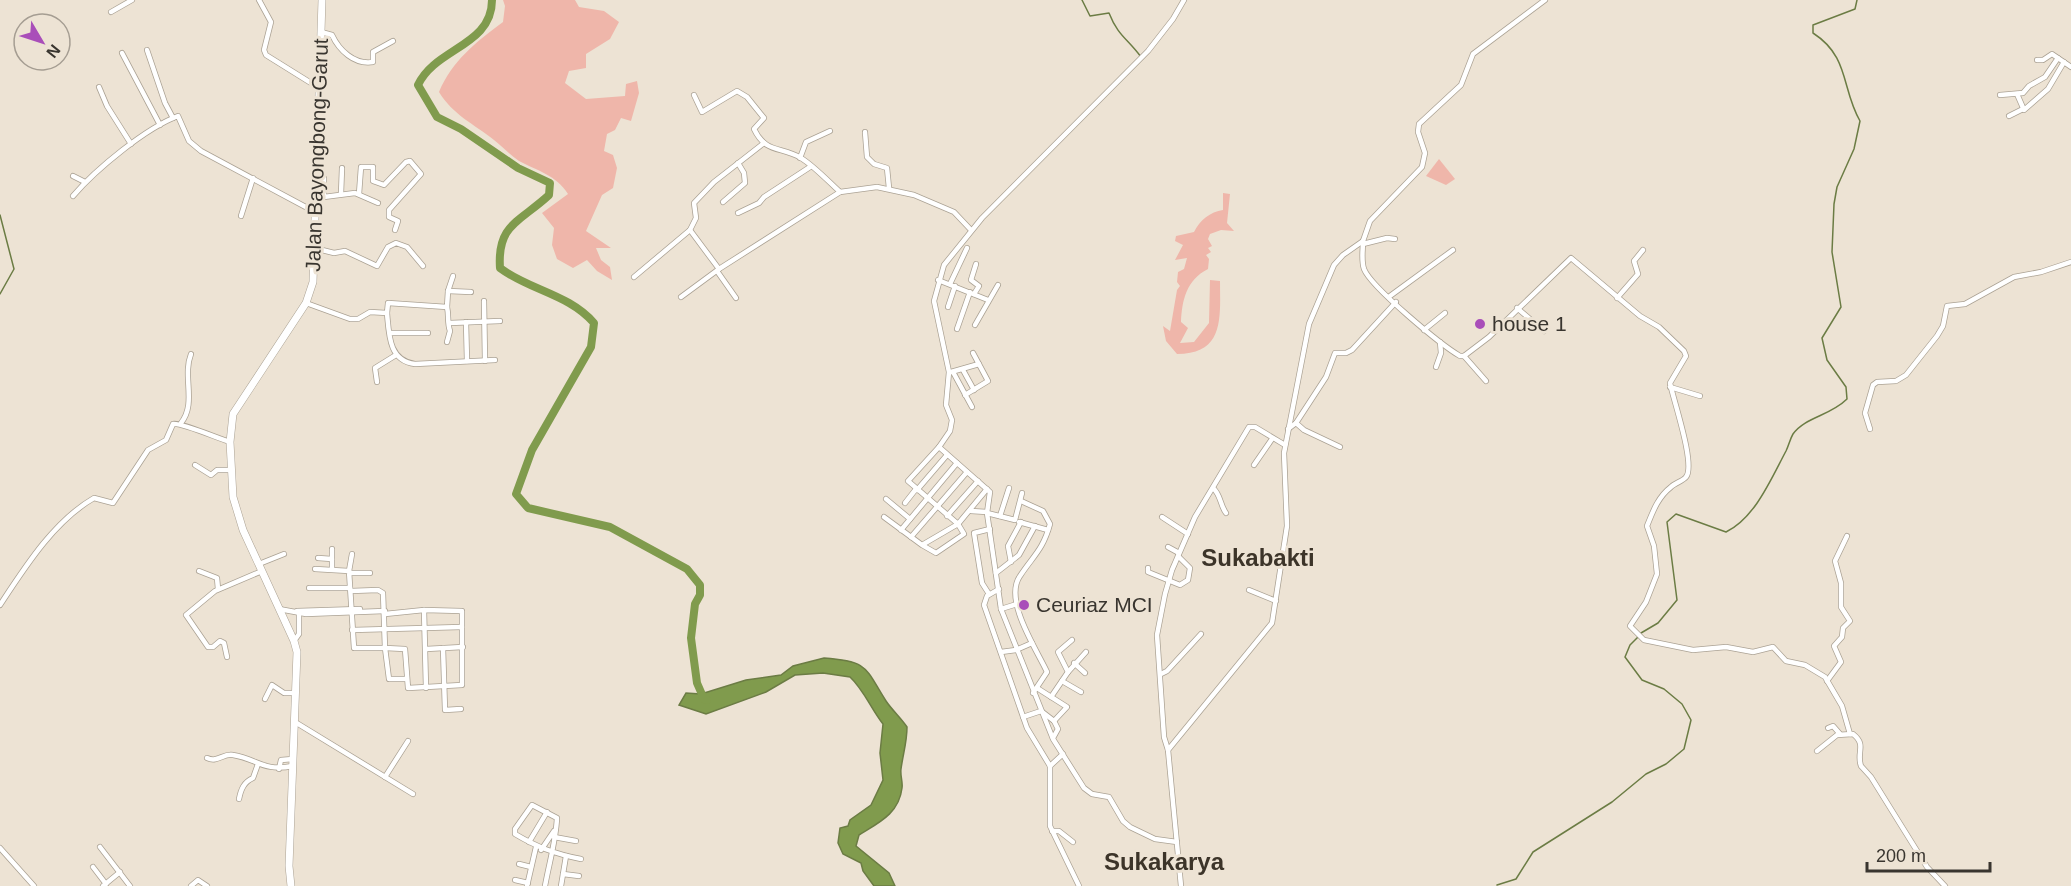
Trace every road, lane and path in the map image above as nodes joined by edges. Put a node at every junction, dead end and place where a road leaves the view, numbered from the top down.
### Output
1 (132, 0) edge
2 (259, 0) edge
3 (322, 0) edge
4 (1184, 0) edge
5 (1545, 0) edge
6 (111, 12) dead end
7 (321, 32) junction
8 (393, 41) dead end
9 (147, 50) dead end
10 (122, 53) dead end
11 (2058, 58) junction
12 (2037, 60) dead end
13 (2064, 62) junction
14 (2071, 67) edge
15 (99, 87) dead end
16 (319, 88) junction
17 (2017, 94) junction
18 (694, 95) dead end
19 (2000, 95) dead end
20 (2023, 109) junction
21 (2009, 116) dead end
22 (173, 118) junction
23 (160, 125) junction
24 (830, 130) dead end
25 (865, 132) dead end
26 (131, 144) junction
27 (764, 144) junction
28 (800, 158) junction
29 (738, 163) junction
30 (810, 167) junction
31 (342, 168) dead end
32 (73, 176) dead end
33 (253, 178) junction
34 (85, 182) junction
35 (889, 188) junction
36 (840, 192) junction
37 (341, 194) junction
38 (359, 194) junction
39 (74, 196) dead end
40 (320, 197) junction
41 (723, 202) dead end
42 (378, 203) dead end
43 (315, 212) junction
44 (738, 213) dead end
45 (241, 216) dead end
46 (395, 230) dead end
47 (690, 230) junction
48 (971, 230) junction
49 (1395, 238) dead end
50 (1363, 243) junction
51 (314, 248) junction
52 (967, 248) dead end
53 (1453, 250) dead end
54 (1643, 250) dead end
55 (2071, 262) edge
56 (976, 264) dead end
57 (423, 266) dead end
58 (718, 270) junction
59 (453, 276) dead end
60 (634, 277) dead end
61 (985, 279) dead end
62 (938, 280) junction
63 (953, 285) junction
64 (998, 285) dead end
65 (979, 286) junction
66 (448, 291) junction
67 (471, 292) dead end
68 (972, 293) junction
69 (1390, 296) junction
70 (681, 297) dead end
71 (735, 298) dead end
72 (1617, 298) junction
73 (988, 300) junction
74 (484, 301) dead end
75 (1396, 302) junction
76 (306, 303) junction
77 (447, 307) junction
78 (948, 307) dead end
79 (1517, 308) junction
80 (387, 313) junction
81 (1445, 313) dead end
82 (482, 321) junction
83 (500, 321) dead end
84 (466, 322) junction
85 (450, 323) dead end
86 (975, 325) dead end
87 (957, 329) dead end
88 (1424, 330) junction
89 (1544, 331) dead end
90 (390, 333) junction
91 (428, 333) dead end
92 (447, 342) dead end
93 (1440, 342) junction
94 (972, 353) dead end
95 (191, 354) dead end
96 (396, 356) junction
97 (1464, 356) junction
98 (495, 360) dead end
99 (467, 361) junction
100 (485, 362) junction
101 (979, 364) junction
102 (1436, 367) dead end
103 (963, 370) junction
104 (951, 372) junction
105 (1486, 381) dead end
106 (377, 382) dead end
107 (1671, 387) junction
108 (974, 390) junction
109 (965, 394) junction
110 (1700, 396) dead end
111 (972, 407) dead end
112 (181, 423) junction
113 (1296, 423) junction
114 (1288, 429) junction
115 (1870, 429) dead end
116 (1272, 439) junction
117 (230, 442) junction
118 (1285, 445) junction
119 (939, 447) junction
120 (1340, 447) dead end
121 (946, 455) junction
122 (957, 464) junction
123 (195, 465) dead end
124 (1254, 465) dead end
125 (231, 470) junction
126 (967, 472) junction
127 (978, 481) junction
128 (1009, 488) dead end
129 (1213, 488) junction
130 (987, 489) junction
131 (916, 490) junction
132 (1022, 493) dead end
133 (886, 499) dead end
134 (927, 499) junction
135 (1020, 501) junction
136 (905, 503) dead end
137 (938, 507) junction
138 (971, 511) junction
139 (987, 512) junction
140 (1226, 513) dead end
141 (947, 516) junction
142 (1000, 516) junction
143 (884, 517) dead end
144 (1162, 517) dead end
145 (910, 519) junction
146 (1015, 520) junction
147 (1021, 522) junction
148 (958, 524) junction
149 (1035, 526) junction
150 (990, 529) junction
151 (901, 530) junction
152 (1048, 530) junction
153 (1188, 534) junction
154 (1847, 536) dead end
155 (911, 537) junction
156 (922, 545) junction
157 (1168, 547) dead end
158 (332, 549) dead end
159 (284, 554) dead end
160 (352, 554) dead end
161 (1179, 554) junction
162 (318, 558) dead end
163 (332, 559) junction
164 (1011, 562) junction
165 (260, 568) junction
166 (1148, 568) dead end
167 (315, 569) dead end
168 (332, 569) junction
169 (199, 571) dead end
170 (350, 572) junction
171 (370, 573) dead end
172 (996, 573) junction
173 (1169, 582) junction
174 (309, 588) dead end
175 (218, 589) junction
176 (999, 589) junction
177 (351, 590) junction
178 (1249, 590) dead end
179 (989, 594) junction
180 (1276, 601) junction
181 (1017, 604) junction
182 (0, 605) edge
183 (279, 609) junction
184 (1001, 609) junction
185 (424, 610) junction
186 (351, 611) junction
187 (385, 611) junction
188 (297, 612) junction
189 (462, 627) junction
190 (426, 628) junction
191 (385, 629) junction
192 (352, 630) junction
193 (1201, 634) dead end
194 (1072, 640) dead end
195 (294, 641) junction
196 (1032, 642) junction
197 (463, 647) junction
198 (386, 648) junction
199 (443, 648) junction
200 (426, 649) junction
201 (1016, 650) junction
202 (1000, 652) junction
203 (1086, 652) dead end
204 (227, 657) dead end
205 (1074, 663) junction
206 (1068, 672) junction
207 (1085, 673) dead end
208 (1161, 674) junction
209 (406, 679) junction
210 (1062, 681) junction
211 (1827, 681) junction
212 (426, 688) junction
213 (444, 688) junction
214 (1037, 688) junction
215 (1081, 692) dead end
216 (296, 693) junction
217 (1033, 693) junction
218 (1051, 697) junction
219 (265, 699) dead end
220 (461, 709) dead end
221 (1041, 711) junction
222 (1023, 717) junction
223 (1054, 721) junction
224 (295, 722) junction
225 (1828, 728) dead end
226 (1840, 734) junction
227 (1850, 734) junction
228 (1053, 739) junction
229 (408, 741) dead end
230 (1168, 750) junction
231 (1817, 752) dead end
232 (1063, 754) junction
233 (207, 758) dead end
234 (293, 763) junction
235 (258, 764) junction
236 (1050, 766) junction
237 (279, 769) junction
238 (385, 777) junction
239 (413, 794) dead end
240 (239, 799) dead end
241 (547, 812) junction
242 (556, 829) junction
243 (1052, 831) junction
244 (554, 837) junction
245 (576, 841) dead end
246 (529, 842) junction
247 (1073, 842) dead end
248 (1177, 842) junction
249 (100, 847) dead end
250 (536, 847) junction
251 (0, 848) edge
252 (541, 850) junction
253 (551, 853) junction
254 (566, 856) junction
255 (581, 859) dead end
256 (519, 864) dead end
257 (93, 867) dead end
258 (531, 867) junction
259 (120, 872) junction
260 (563, 873) junction
261 (579, 876) dead end
262 (515, 880) dead end
263 (104, 885) edge
264 (527, 885) edge
265 (34, 886) edge
266 (130, 886) edge
267 (191, 886) edge
268 (207, 886) edge
269 (291, 886) edge
270 (544, 886) edge
271 (561, 886) edge
272 (1079, 886) edge
273 (1180, 886) edge
274 (1945, 886) edge

1 - 6 street
2 - 16 street
3 - 7 main road, Jalan Bayongbong-Garut
4 - 48 street
5 - 50 street
7 - 8 street
7 - 16 main road, Jalan Bayongbong-Garut
9 - 22 street
10 - 23 street
11 - 12 street
11 - 13 street
11 - 17 street
13 - 14 street
13 - 20 street
15 - 26 street
16 - 40 main road, Jalan Bayongbong-Garut
17 - 19 street
17 - 20 street
18 - 27 street
20 - 21 street
22 - 23 street
22 - 33 street
23 - 26 street
24 - 28 street
25 - 35 street
26 - 34 street
27 - 28 street
27 - 29 street
28 - 30 street
29 - 41 street
29 - 47 street
30 - 36 street
30 - 44 street
31 - 37 street
32 - 34 street
33 - 43 street
33 - 45 street
34 - 39 street
35 - 36 street
35 - 48 street
36 - 58 street
37 - 38 street
37 - 40 street
38 - 42 street
38 - 46 street
40 - 43 main road, Jalan Bayongbong-Garut
43 - 51 main road, Jalan Bayongbong-Garut
47 - 58 street
47 - 60 street
48 - 62 street
49 - 50 street
50 - 69 street
50 - 114 street
51 - 57 street
51 - 76 main road, Jalan Bayongbong-Garut
52 - 63 street
53 - 69 street
54 - 72 street
55 - 115 street
56 - 65 street
58 - 70 street
58 - 71 street
59 - 66 street
61 - 65 street
62 - 63 street
62 - 104 street
63 - 68 street
63 - 78 street
64 - 73 street
65 - 68 street
66 - 67 street
66 - 77 street
68 - 73 street
68 - 87 street
69 - 75 street
72 - 79 street
72 - 107 street
73 - 86 street
74 - 82 street
75 - 88 street
75 - 113 street
76 - 80 street
76 - 117 main road, Jalan Bayongbong-Garut
77 - 80 street
77 - 92 street
79 - 89 street
79 - 97 street
80 - 90 street
81 - 88 street
82 - 83 street
82 - 84 street
82 - 100 street
84 - 85 street
84 - 99 street
88 - 93 street
90 - 91 street
90 - 96 street
93 - 97 street
93 - 102 street
94 - 101 street
95 - 112 street
96 - 99 street
96 - 106 street
97 - 105 street
98 - 100 street
99 - 100 street
101 - 103 street
101 - 108 street
103 - 104 street
103 - 108 street
104 - 109 street
104 - 119 street
107 - 110 street
107 - 211 street
108 - 109 street
109 - 111 street
112 - 117 street
112 - 182 street
113 - 114 street
113 - 120 street
114 - 118 street
116 - 118 street
116 - 124 street
116 - 129 street
117 - 125 main road, Jalan Bayongbong-Garut
118 - 180 street
119 - 121 street
119 - 131 street
121 - 122 street
121 - 131 street
122 - 126 street
122 - 134 street
123 - 125 street
125 - 165 main road, Jalan Bayongbong-Garut
126 - 127 street
126 - 137 street
127 - 130 street
127 - 141 street
128 - 142 street
129 - 140 street
129 - 153 street
130 - 138 street
130 - 139 street
131 - 134 street
131 - 136 street
132 - 135 street
133 - 145 street
134 - 137 street
134 - 145 street
135 - 146 street
135 - 152 street
137 - 141 street
137 - 155 street
138 - 139 street
138 - 148 street
139 - 142 street
139 - 150 street
141 - 148 street
142 - 146 street
143 - 151 street
144 - 153 street
145 - 151 street
146 - 147 street
147 - 149 street
147 - 164 street
148 - 156 street
148 - 156 street
149 - 152 street
149 - 164 street
150 - 172 street
150 - 179 street
151 - 155 street
152 - 181 street
153 - 161 street
154 - 211 street
155 - 156 street
157 - 161 street
158 - 163 street
159 - 165 street
160 - 170 street
161 - 173 street
161 - 173 street
162 - 163 street
163 - 168 street
164 - 172 street
165 - 175 street
165 - 183 main road, Jalan Bayongbong-Garut
166 - 173 street
167 - 168 street
168 - 170 street
169 - 175 street
170 - 171 street
170 - 177 street
172 - 176 street
173 - 208 street
174 - 177 street
175 - 204 street
176 - 179 street
176 - 184 street
177 - 186 street
177 - 187 street
178 - 180 street
179 - 202 street
180 - 230 street
181 - 184 street
181 - 196 street
183 - 188 street
183 - 195 main road, Jalan Bayongbong-Garut
184 - 201 street
185 - 187 street
185 - 189 street
185 - 190 street
186 - 187 street
186 - 188 street
186 - 192 street
187 - 191 street
188 - 195 street
189 - 190 street
189 - 197 street
190 - 191 street
190 - 200 street
191 - 192 street
191 - 198 street
192 - 198 street
193 - 208 street
194 - 206 street
195 - 216 main road, Jalan Bayongbong-Garut
196 - 201 street
196 - 214 street
197 - 199 street
197 - 213 street
198 - 209 street
198 - 209 street
199 - 200 street
199 - 213 street
200 - 212 street
201 - 202 street
201 - 217 street
202 - 222 street
203 - 205 street
205 - 206 street
205 - 207 street
206 - 210 street
208 - 230 street
209 - 212 street
210 - 215 street
210 - 218 street
211 - 227 street
212 - 213 street
213 - 220 street
214 - 217 street
214 - 218 street
216 - 219 street
216 - 224 main road, Jalan Bayongbong-Garut
217 - 221 street
218 - 223 street
221 - 222 street
221 - 223 street
221 - 228 street
222 - 236 street
223 - 228 street
224 - 234 main road, Jalan Bayongbong-Garut
224 - 238 street
225 - 226 street
226 - 227 street
226 - 231 street
227 - 274 street
228 - 232 street
229 - 238 street
230 - 248 street
232 - 236 street
232 - 248 street
233 - 235 street
234 - 237 street
234 - 237 street
234 - 269 main road, Jalan Bayongbong-Garut
235 - 237 street
235 - 240 street
236 - 243 street
238 - 239 street
241 - 242 street
241 - 246 street
241 - 246 street
242 - 244 street
242 - 252 street
243 - 247 street
243 - 272 street
244 - 245 street
244 - 253 street
246 - 250 street
248 - 273 street
249 - 259 street
250 - 252 street
250 - 258 street
251 - 265 street
252 - 253 street
253 - 254 street
253 - 270 street
254 - 255 street
254 - 260 street
256 - 258 street
257 - 263 street
258 - 264 street
259 - 263 street
259 - 266 street
260 - 261 street
260 - 271 street
262 - 264 street
267 - 268 street

